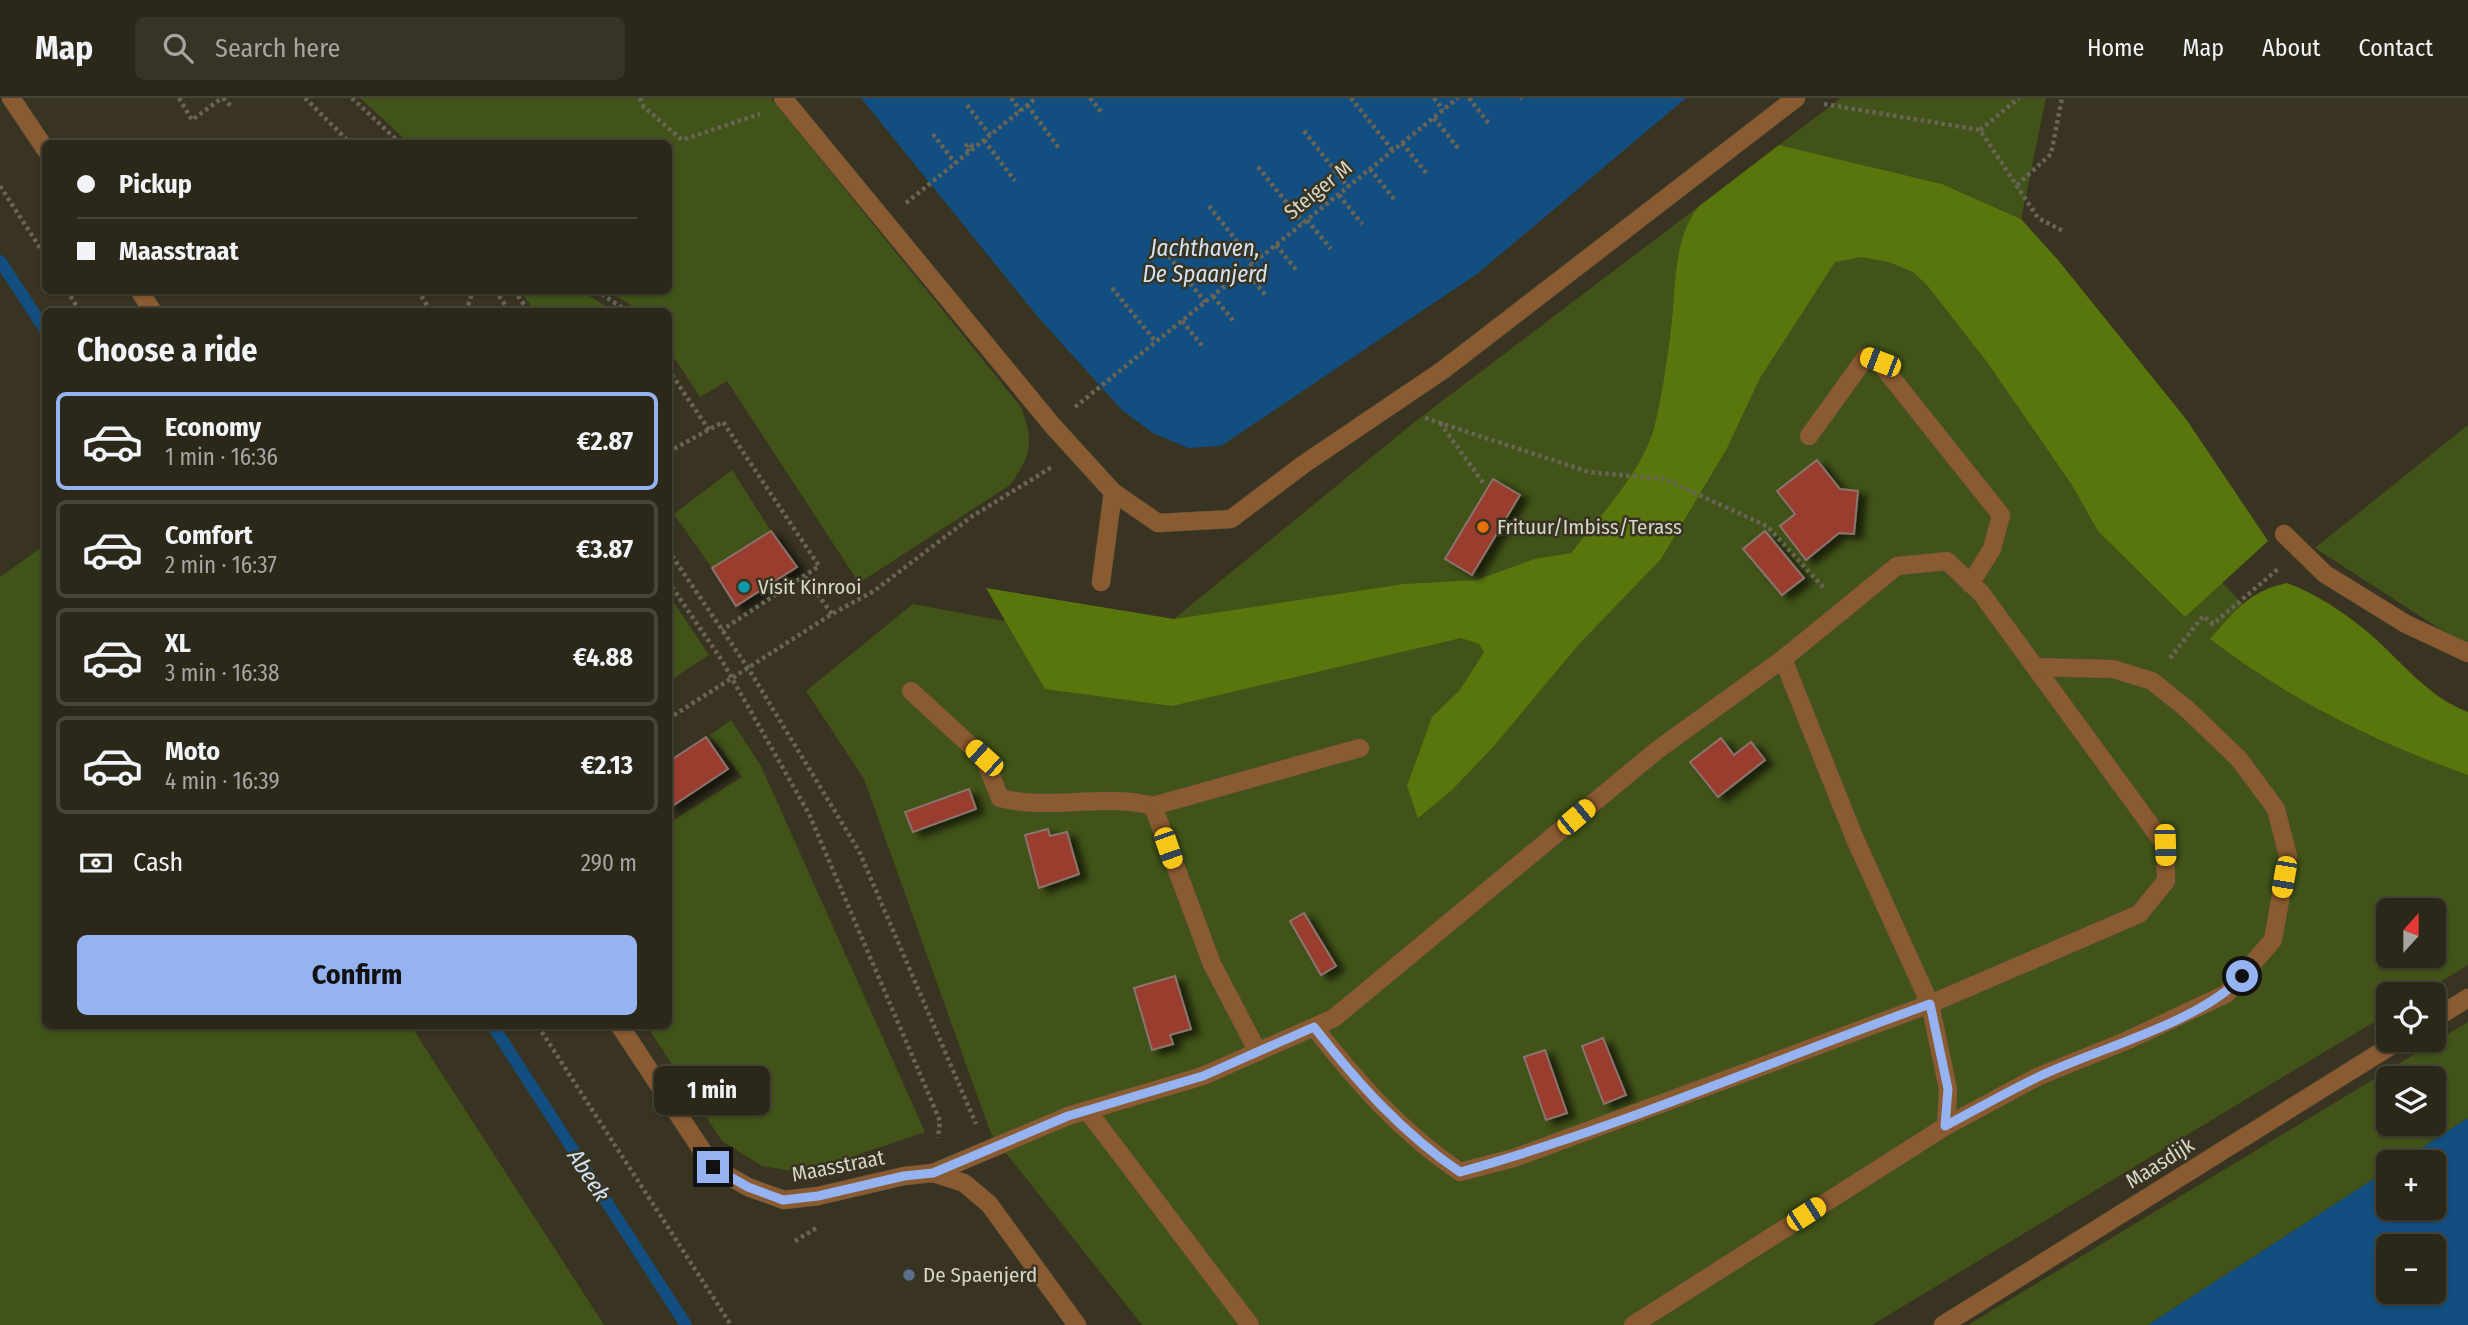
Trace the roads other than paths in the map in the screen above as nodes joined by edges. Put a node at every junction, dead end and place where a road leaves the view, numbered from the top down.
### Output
1 (11, 98) edge
2 (1796, 98) edge
3 (785, 102) edge
4 (42, 144) edge
5 (1810, 436) dead end
6 (1113, 492) junction
7 (2284, 534) dead end
8 (1101, 582) dead end
9 (1970, 584) junction
10 (2468, 653) edge
11 (1783, 659) junction
12 (2035, 667) junction
13 (911, 691) dead end
14 (1360, 748) dead end
15 (1153, 806) junction
16 (2468, 998) edge
17 (1930, 1004) junction
18 (2446, 1012) edge
19 (1314, 1027) junction
20 (622, 1029) edge
21 (1258, 1052) junction
22 (2381, 1052) edge
23 (1087, 1110) junction
24 (1945, 1126) junction
25 (933, 1173) junction
26 (1077, 1325) edge
27 (1250, 1325) edge
28 (1633, 1325) edge
29 (1943, 1325) edge

1 - 4 street
2 - 6 street
3 - 6 street
5 - 9 street
6 - 8 street
7 - 10 street
9 - 11 street
9 - 12 street
11 - 17 street
11 - 19 street
12 - 17 street
12 - 24 street
13 - 15 street
14 - 15 street
15 - 21 street
16 - 18 street
17 - 19 street
17 - 24 street
19 - 21 street
20 - 25 street, Maasstraat
21 - 23 street
22 - 29 street, Maasdijk
23 - 25 street
23 - 27 street
24 - 28 street
25 - 26 street, Maasstraat

